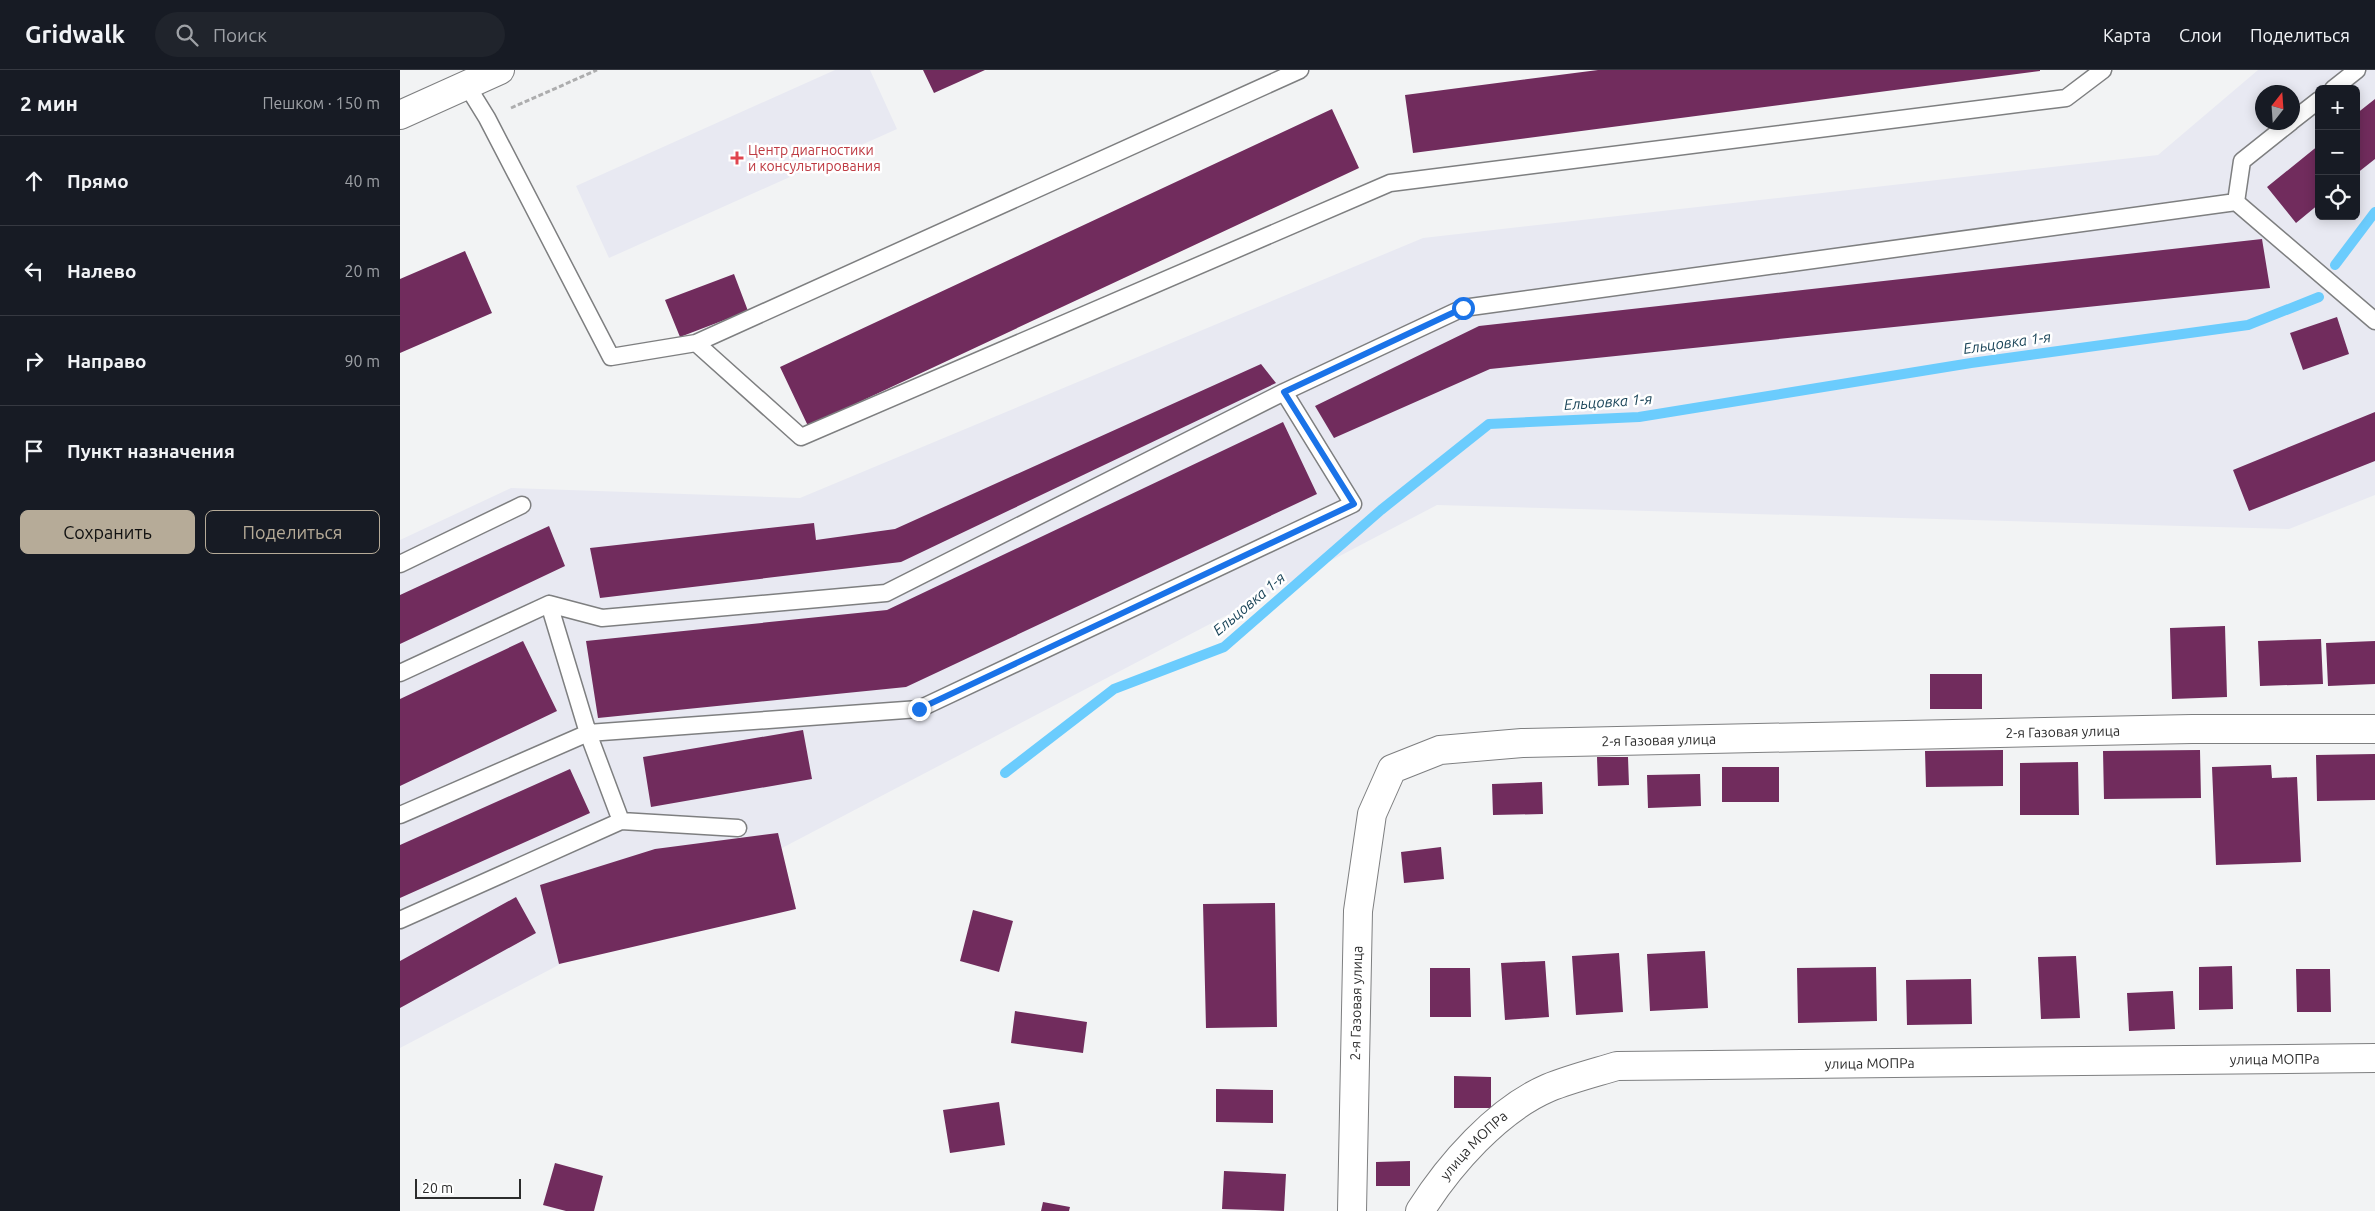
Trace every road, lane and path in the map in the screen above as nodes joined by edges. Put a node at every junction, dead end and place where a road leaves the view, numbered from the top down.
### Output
1 (500, 70) edge
2 (597, 70) edge
3 (1300, 70) edge
4 (2103, 70) edge
5 (2357, 70) edge
6 (466, 84) junction
7 (2338, 85) edge
8 (2315, 103) edge
9 (400, 115) edge
10 (2300, 115) edge
11 (487, 118) junction
12 (2282, 130) edge
13 (2236, 202) junction
14 (2375, 321) edge
15 (696, 344) junction
16 (1284, 392) junction
17 (522, 505) dead end
18 (400, 564) edge
19 (549, 604) junction
20 (400, 673) edge
21 (2375, 729) edge
22 (588, 733) junction
23 (400, 815) edge
24 (621, 821) junction
25 (738, 828) dead end
26 (400, 920) edge
27 (2375, 1058) edge
28 (1352, 1211) edge
29 (1420, 1211) edge

1 - 6 street
2 - 11 path
3 - 15 lane
4 - 15 lane
5 - 7 lane
6 - 9 street
6 - 11 lane
8 - 10 lane
11 - 15 lane
12 - 13 lane
13 - 14 lane
13 - 16 lane
16 - 19 lane
16 - 22 lane
17 - 18 lane
19 - 20 lane
19 - 22 lane
21 - 28 street, 2-я Газовая улица
22 - 23 lane
22 - 24 lane
24 - 25 lane
24 - 26 lane
27 - 29 street, улица МОПРа

